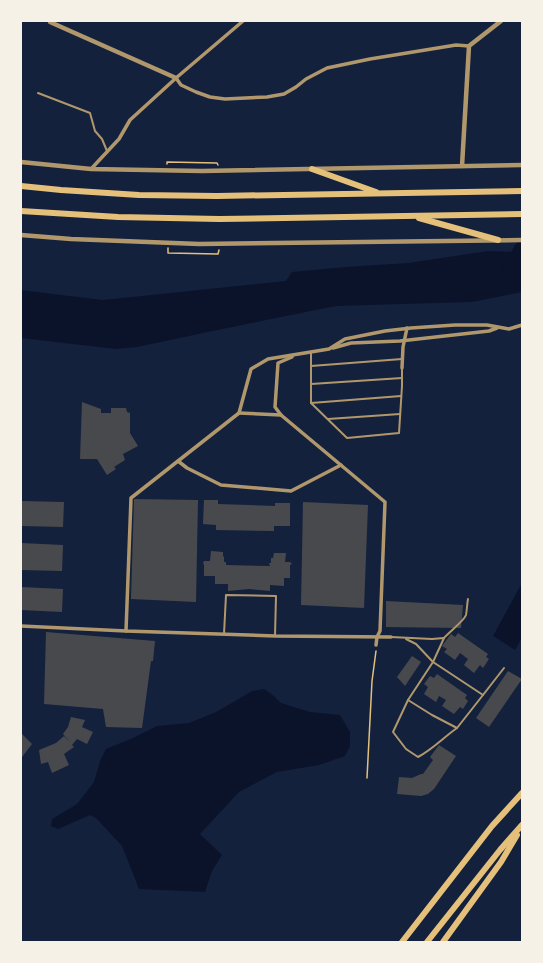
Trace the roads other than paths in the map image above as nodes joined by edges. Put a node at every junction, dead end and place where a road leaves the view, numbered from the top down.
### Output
1 (50, 21) edge
2 (243, 21) edge
3 (501, 21) edge
4 (469, 46) junction
5 (176, 78) junction
6 (38, 94) dead end
7 (107, 152) junction
8 (21, 162) edge
9 (522, 165) edge
10 (462, 166) junction
11 (91, 169) junction
12 (312, 169) junction
13 (21, 186) edge
14 (522, 191) edge
15 (379, 193) junction
16 (21, 211) edge
17 (522, 214) edge
18 (412, 216) junction
19 (21, 235) edge
20 (498, 240) junction
21 (522, 240) edge
22 (522, 325) edge
23 (498, 327) junction
24 (407, 328) junction
25 (404, 340) junction
26 (329, 349) junction
27 (312, 353) junction
28 (298, 354) junction
29 (402, 360) junction
30 (311, 366) junction
31 (402, 368) joint
32 (402, 378) junction
33 (311, 384) junction
34 (402, 396) junction
35 (310, 403) junction
36 (239, 413) junction
37 (400, 414) junction
38 (281, 415) junction
39 (328, 419) junction
40 (178, 461) junction
41 (341, 465) junction
42 (468, 599) dead end
43 (21, 626) edge
44 (126, 631) junction
45 (224, 634) junction
46 (276, 636) junction
47 (377, 637) junction
48 (391, 637) joint
49 (404, 638) junction
50 (444, 638) junction
51 (376, 645) road end
52 (433, 662) junction
53 (504, 668) dead end
54 (483, 695) junction
55 (408, 700) junction
56 (457, 728) junction
57 (522, 793) edge
58 (522, 826) edge
59 (402, 942) edge
60 (427, 942) edge
61 (443, 942) edge

1 - 5 street
2 - 5 street
3 - 4 street
4 - 5 street
4 - 10 street
5 - 7 street
6 - 7 lane
7 - 11 street
8 - 11 street
9 - 10 street
10 - 12 street
11 - 12 street
12 - 15 highway
13 - 15 highway
14 - 15 highway
16 - 18 highway
17 - 18 highway
18 - 20 highway
19 - 20 street
20 - 21 street
22 - 23 street
23 - 24 street
23 - 25 street
24 - 25 street
24 - 26 street
25 - 26 street
25 - 29 street
26 - 27 street
27 - 28 street
27 - 30 lane
28 - 36 street
28 - 38 street
29 - 30 lane
29 - 31 street
30 - 33 lane
31 - 32 lane
32 - 33 lane
32 - 34 lane
33 - 35 lane
34 - 35 lane
34 - 37 lane
35 - 39 lane
36 - 38 street
36 - 40 street
37 - 39 lane
37 - 39 lane
38 - 41 street
40 - 41 street
40 - 44 street
41 - 47 street
42 - 50 lane
43 - 44 street
44 - 45 street
45 - 46 street
45 - 46 lane
46 - 47 street
47 - 48 street
47 - 51 street
48 - 49 lane
49 - 50 lane
49 - 52 lane
50 - 52 lane
52 - 54 lane
52 - 55 lane
53 - 54 lane
54 - 56 lane
55 - 56 lane
55 - 56 lane
57 - 59 highway
58 - 60 highway
58 - 61 highway

